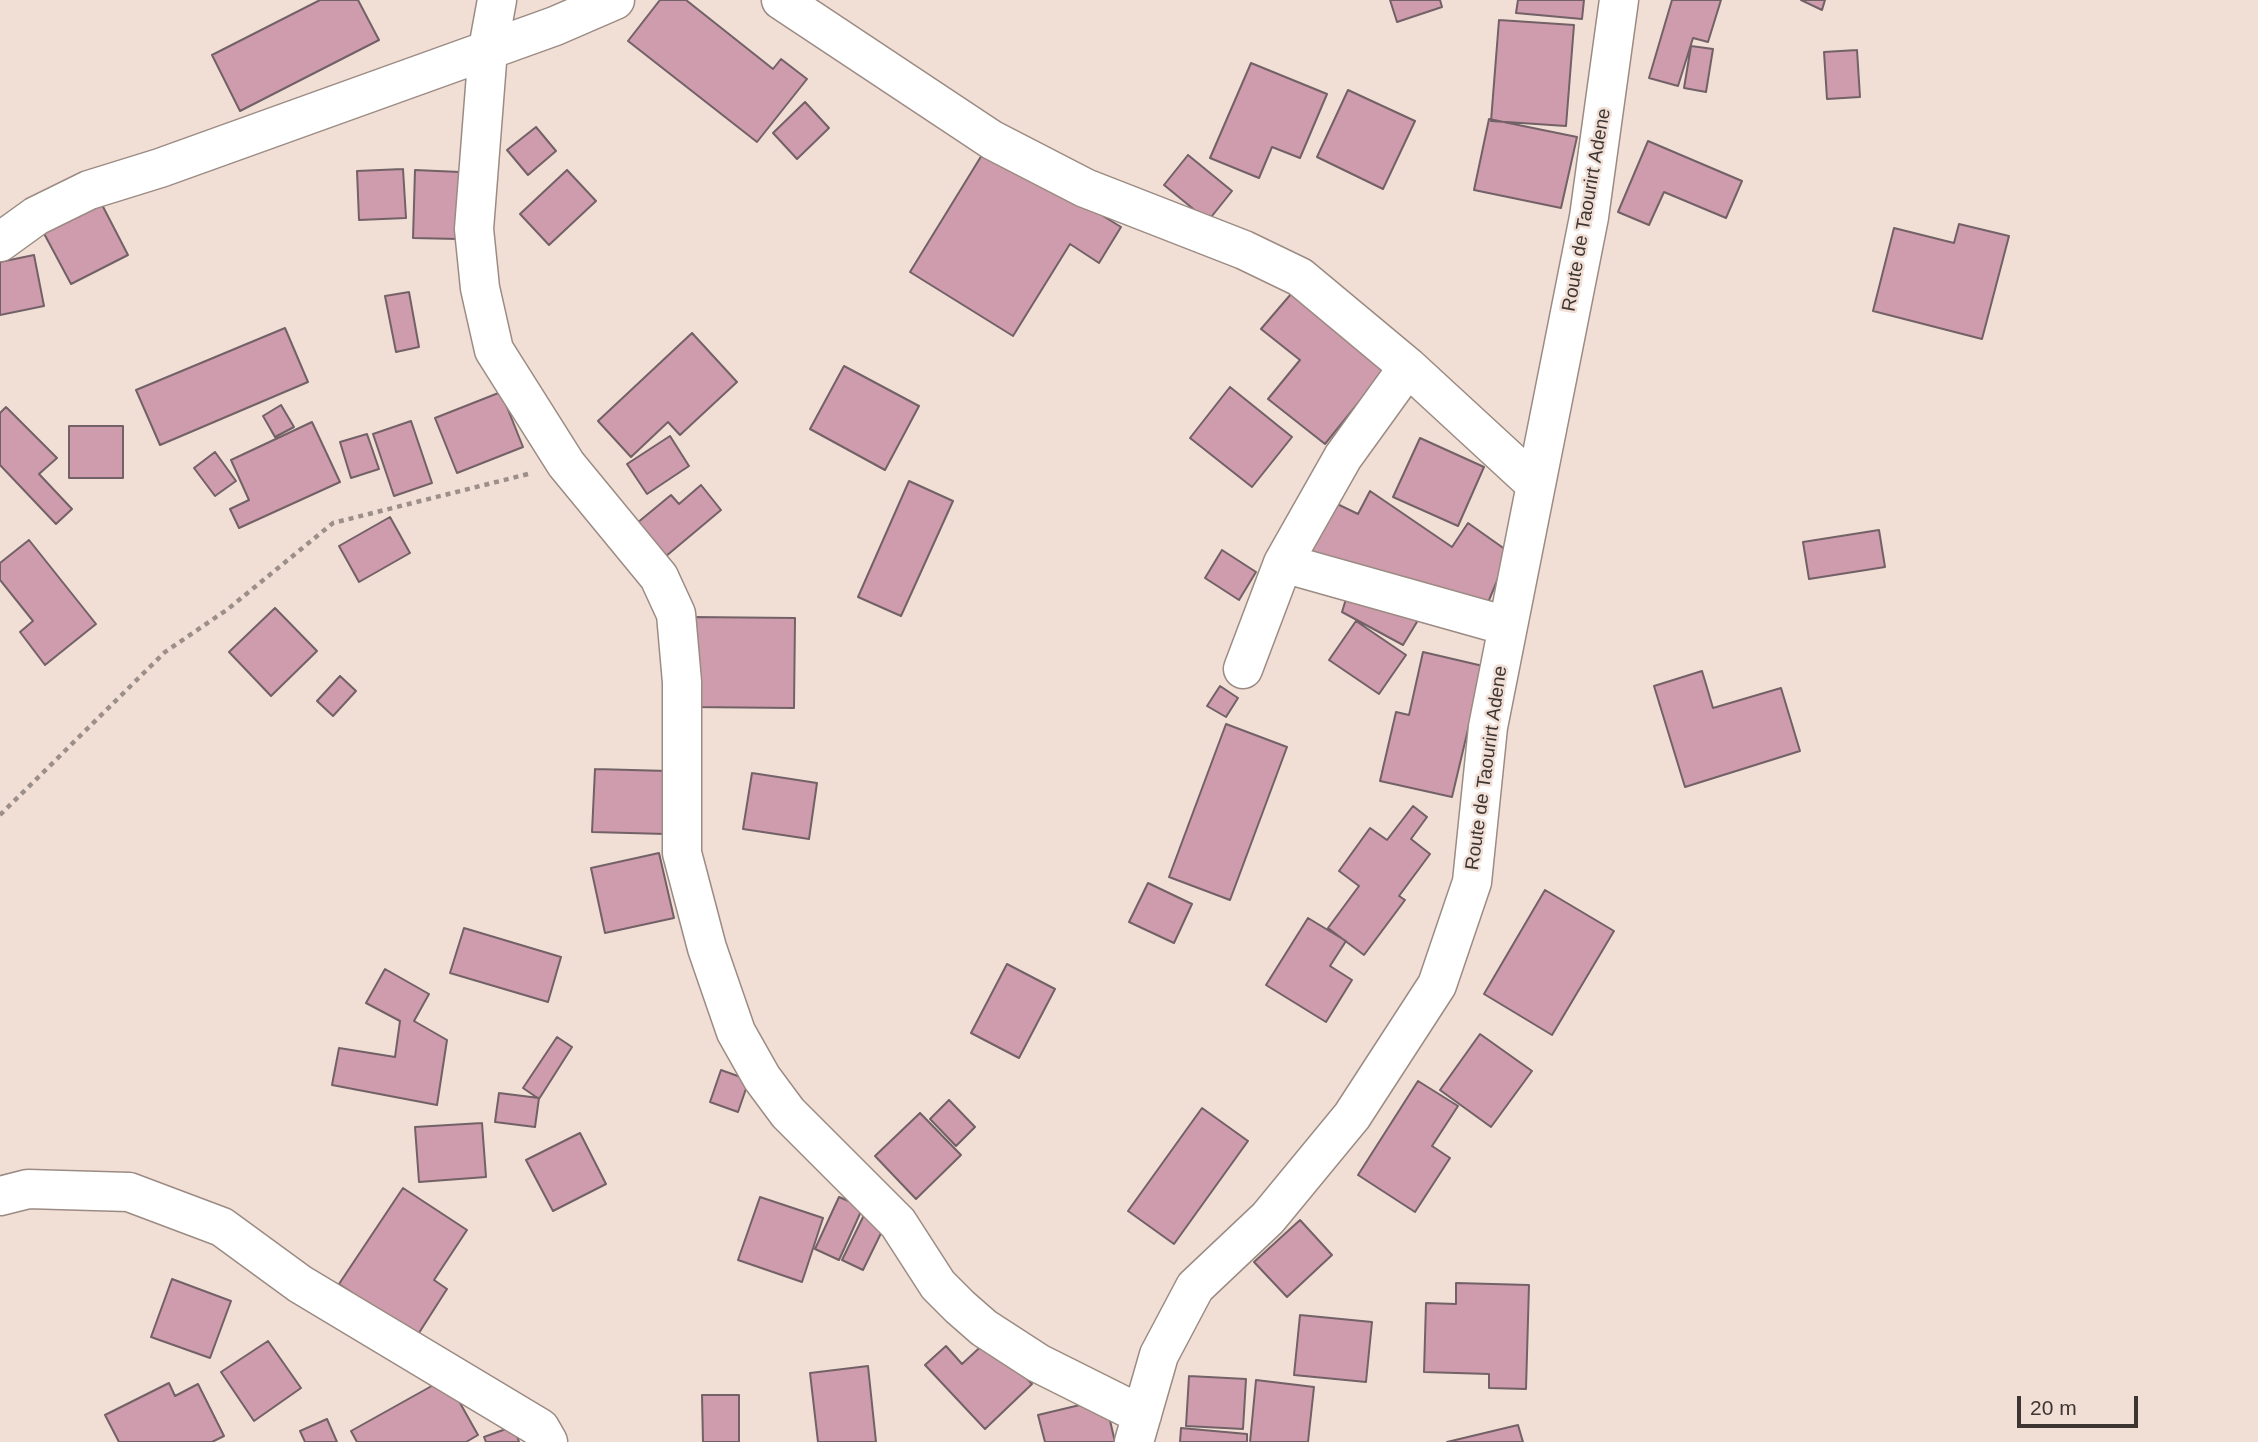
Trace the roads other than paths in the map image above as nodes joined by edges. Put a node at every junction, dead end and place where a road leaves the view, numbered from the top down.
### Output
1 (497, 0) edge
2 (614, 0) edge
3 (780, 0) edge
4 (1619, 0) edge
5 (488, 50) junction
6 (0, 242) edge
7 (1408, 367) junction
8 (1535, 484) junction
9 (1283, 563) junction
10 (1507, 626) junction
11 (1243, 669) dead end
12 (0, 1196) edge
13 (1138, 1428) edge
14 (548, 1442) edge

1 - 5 street
2 - 5 street
3 - 7 street
4 - 8 street, Route de Taourirt Adene
5 - 6 street
5 - 13 street
7 - 8 street
7 - 9 street
8 - 10 street, Route de Taourirt Adene
9 - 10 street
9 - 11 street
10 - 13 street, Route de Taourirt Adene
12 - 14 street

